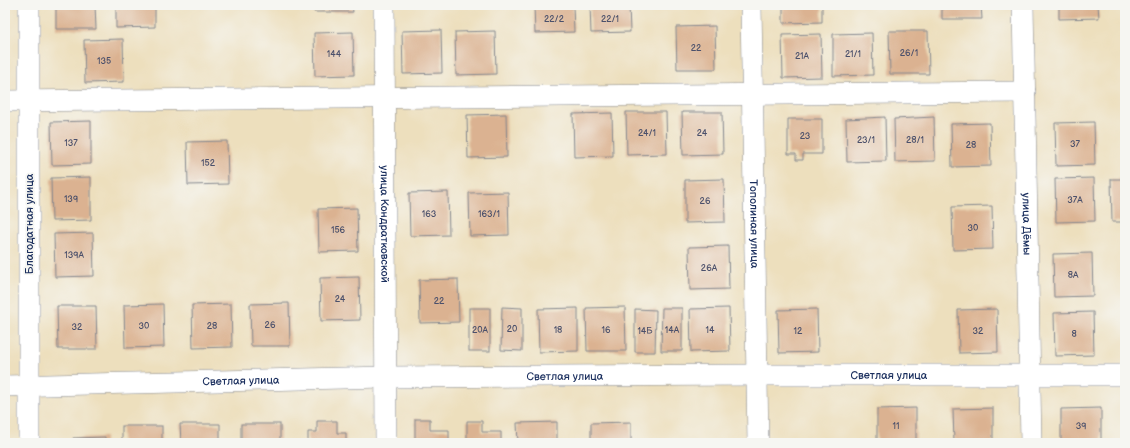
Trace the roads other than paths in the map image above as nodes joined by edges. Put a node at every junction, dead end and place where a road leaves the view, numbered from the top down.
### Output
1 (29, 5) edge
2 (384, 5) edge
3 (751, 5) edge
4 (1023, 5) edge
5 (1025, 92) junction
6 (753, 95) junction
7 (384, 98) junction
8 (29, 100) junction
9 (5, 101) edge
10 (757, 375) junction
11 (1030, 375) junction
12 (1125, 375) edge
13 (386, 377) junction
14 (5, 386) edge
15 (29, 386) junction
16 (29, 443) edge
17 (386, 443) edge
18 (758, 443) edge
19 (1031, 443) edge

1 - 8 street, Благодатная улица
2 - 7 street, улица Кондратковской
3 - 6 street, Тополиная улица
4 - 5 street, улица Дёмы
5 - 6 street
5 - 11 street, улица Дёмы
6 - 7 street
6 - 10 street, Тополиная улица
7 - 8 street
7 - 13 street, улица Кондратковской
8 - 9 street
8 - 15 street, Благодатная улица
10 - 11 street, Светлая улица
10 - 13 street, Светлая улица
10 - 18 street, Тополиная улица
11 - 12 street, Светлая улица
11 - 19 street, улица Дёмы
13 - 15 street, Светлая улица
13 - 17 street, улица Кондратковской
14 - 15 street, Светлая улица
15 - 16 street, Благодатная улица

